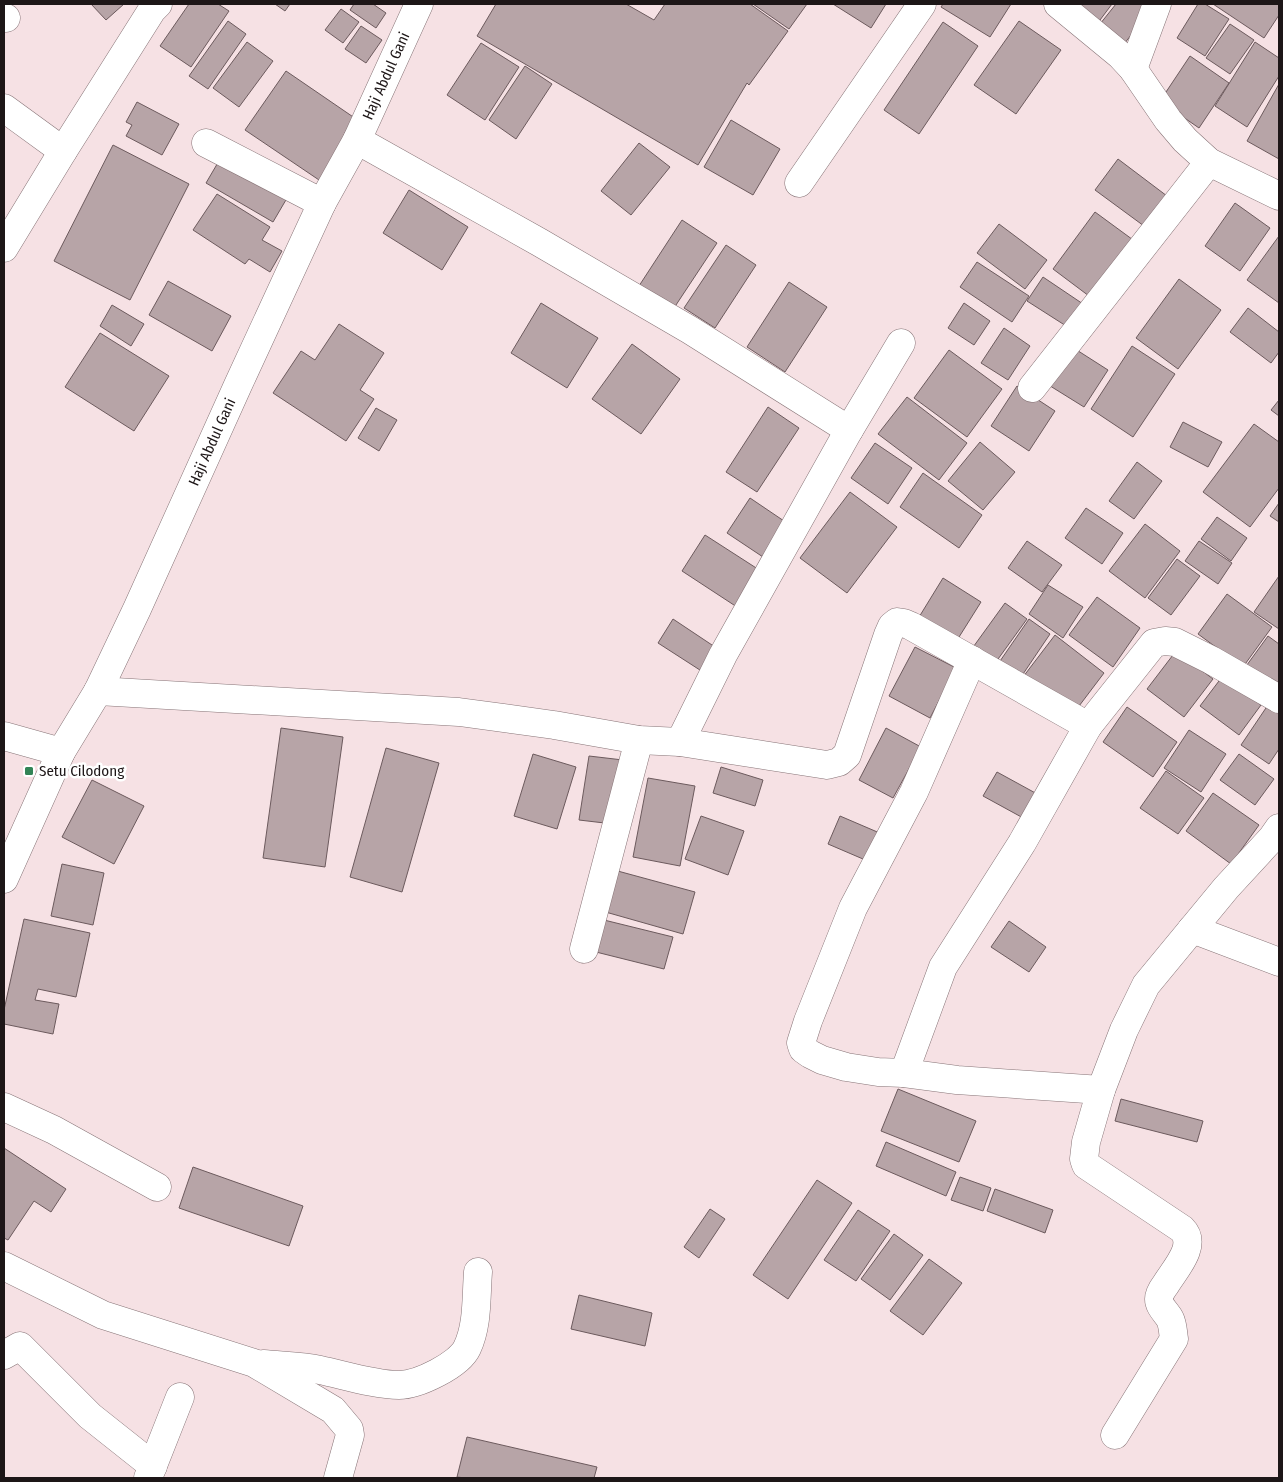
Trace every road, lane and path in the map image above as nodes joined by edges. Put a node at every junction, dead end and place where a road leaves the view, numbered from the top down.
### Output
1 (158, 4) edge
2 (418, 4) edge
3 (922, 4) edge
4 (1058, 4) edge
5 (1157, 4) edge
6 (1133, 69) junction
7 (4, 108) edge
8 (357, 140) junction
9 (206, 143) dead end
10 (63, 150) junction
11 (1209, 162) junction
12 (800, 183) dead end
13 (1279, 196) edge
14 (322, 203) junction
15 (4, 248) edge
16 (901, 343) dead end
17 (1032, 388) dead end
18 (849, 430) junction
19 (972, 660) junction
20 (98, 691) junction
21 (1279, 700) edge
22 (688, 726) junction
23 (1088, 726) junction
24 (4, 736) edge
25 (640, 740) junction
26 (61, 752) junction
27 (1279, 828) edge
28 (4, 879) edge
29 (1192, 929) junction
30 (584, 949) dead end
31 (1279, 962) edge
32 (904, 1073) junction
33 (1101, 1090) junction
34 (4, 1108) edge
35 (157, 1187) dead end
36 (4, 1266) edge
37 (478, 1272) dead end
38 (4, 1355) edge
39 (254, 1363) junction
40 (180, 1397) dead end
41 (1115, 1435) dead end
42 (150, 1472) edge
43 (338, 1478) edge

1 - 10 street
2 - 8 street, Haji Abdul Gani
3 - 12 street
4 - 6 street
5 - 6 street
6 - 11 street
7 - 10 street
8 - 14 street, Haji Abdul Gani
8 - 18 street
9 - 14 street
10 - 15 street
11 - 13 street
11 - 17 street
14 - 20 street, Haji Abdul Gani
16 - 18 street
18 - 22 street
19 - 22 street
19 - 23 street
19 - 32 street
20 - 25 street
20 - 26 street, Haji Abdul Gani
21 - 23 street
22 - 25 street
23 - 32 street
24 - 26 street
25 - 30 street
26 - 28 street, Haji Abdul Gani
27 - 29 street
29 - 31 street
29 - 33 street
32 - 33 street
33 - 41 street
34 - 35 street
36 - 39 street
37 - 39 street
38 - 42 street
39 - 43 street
40 - 42 street

